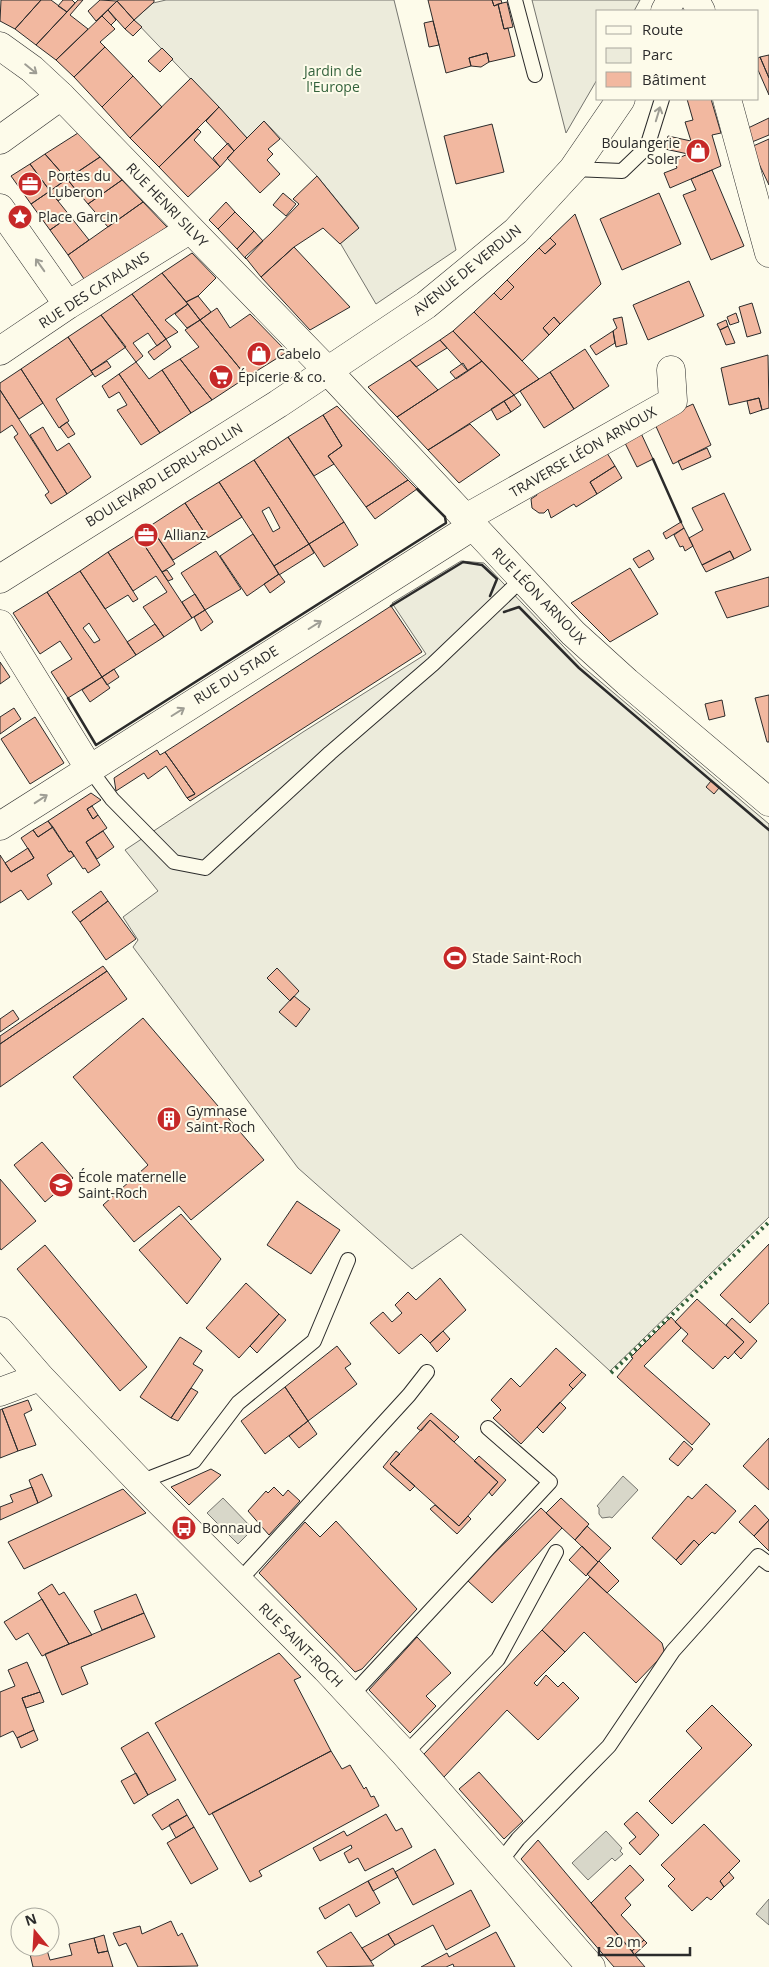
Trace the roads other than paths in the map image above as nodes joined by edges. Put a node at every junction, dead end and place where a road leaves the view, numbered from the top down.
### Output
1 (515, 0) edge
2 (0, 46) edge
3 (535, 75) dead end
4 (61, 96) junction
5 (620, 100) edge
6 (662, 100) edge
7 (727, 100) edge
8 (0, 140) edge
9 (573, 169) junction
10 (0, 208) edge
11 (189, 230) junction
12 (769, 253) edge
13 (68, 305) junction
14 (0, 351) edge
15 (671, 370) dead end
16 (328, 371) junction
17 (470, 522) junction
18 (0, 579) edge
19 (522, 579) junction
20 (0, 624) edge
21 (89, 768) junction
22 (769, 802) edge
23 (0, 826) edge
24 (348, 1260) dead end
25 (0, 1331) edge
26 (427, 1372) dead end
27 (40, 1377) junction
28 (0, 1392) edge
29 (488, 1428) dead end
30 (140, 1482) junction
31 (556, 1552) dead end
32 (769, 1564) edge
33 (238, 1582) junction
34 (351, 1696) junction
35 (405, 1754) junction
36 (500, 1862) junction
37 (591, 1967) edge

1 - 3 lane
2 -> 4 street, RUE HENRI SILVY
4 - 8 street
4 - 11 street, RUE HENRI SILVY
5 - 9 street, AVENUE DE VERDUN
9 -> 6 lane
7 - 12 street
9 - 16 street, AVENUE DE VERDUN
13 -> 10 street
11 - 13 street, RUE DES CATALANS
11 - 16 street, RUE HENRI SILVY
13 - 14 street, RUE DES CATALANS
15 - 17 street, TRAVERSE LÉON ARNOUX
16 - 17 street, RUE LÉON ARNOUX
16 - 18 street, BOULEVARD LEDRU-ROLLIN
17 - 19 street, RUE LÉON ARNOUX
21 -> 17 street, RUE DU STADE
19 - 21 lane
19 - 22 street, RUE LÉON ARNOUX
20 - 21 street
23 -> 21 street, RUE DU STADE
24 - 30 lane
25 - 27 street, RUE SAINT-ROCH
26 - 33 lane
27 - 28 street
27 - 30 street, RUE SAINT-ROCH
29 - 34 lane
30 - 33 street, RUE SAINT-ROCH
31 - 35 lane
32 - 36 lane
33 - 34 street, RUE SAINT-ROCH
34 - 35 street, RUE SAINT-ROCH
35 - 36 street, RUE SAINT-ROCH
36 - 37 street, RUE SAINT-ROCH

